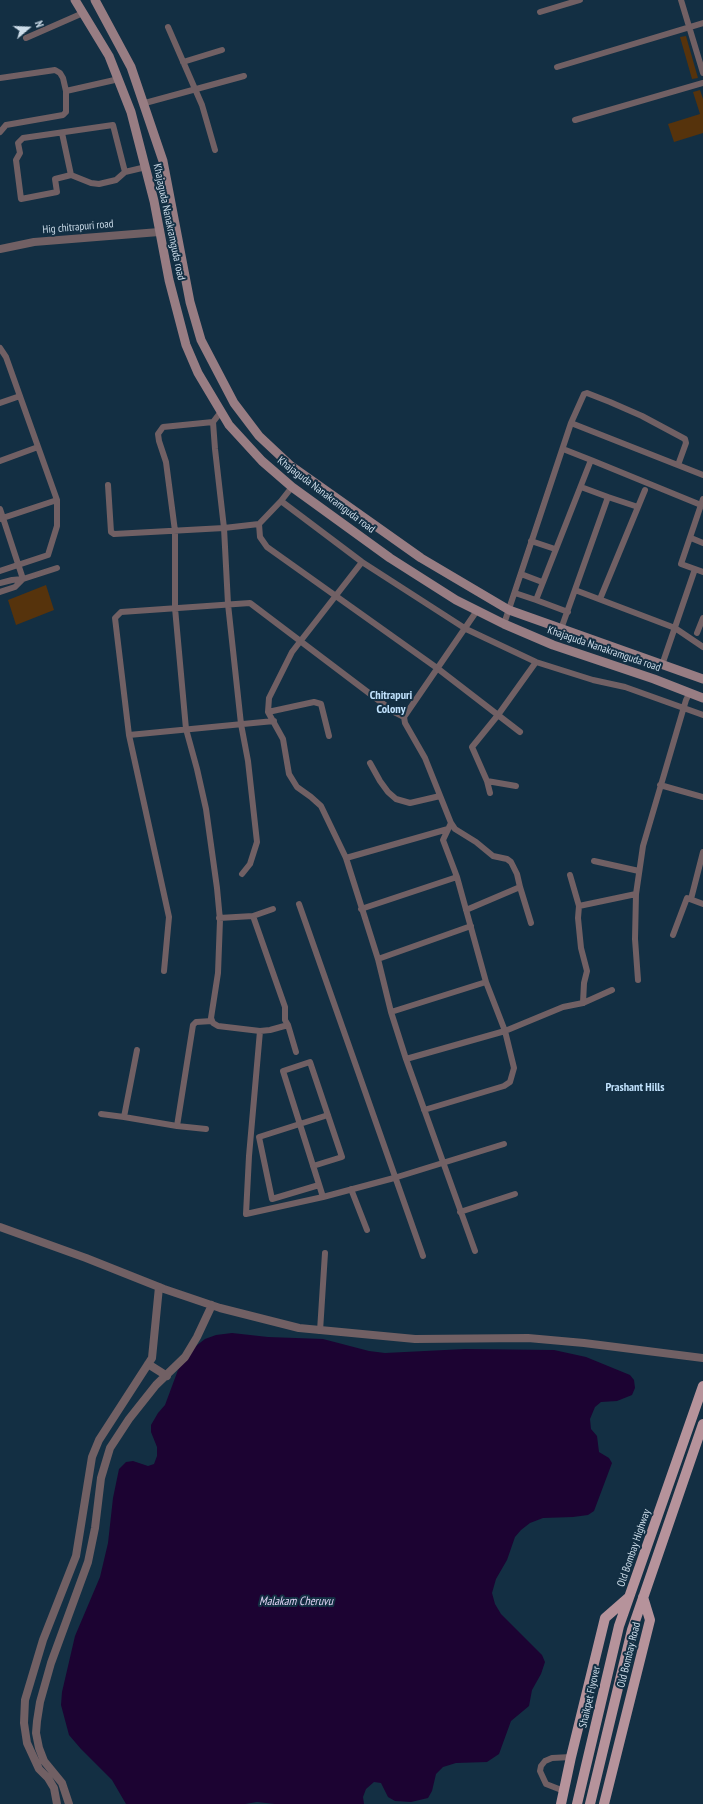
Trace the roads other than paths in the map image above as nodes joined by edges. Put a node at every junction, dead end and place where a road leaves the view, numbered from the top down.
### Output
1 (75, 0) edge
2 (95, 0) edge
3 (580, 0) edge
4 (681, 0) edge
5 (540, 12) dead end
6 (83, 13) junction
7 (703, 23) edge
8 (168, 27) dead end
9 (689, 27) junction
10 (26, 38) dead end
11 (222, 50) dead end
12 (183, 62) junction
13 (557, 67) dead end
14 (703, 73) edge
15 (244, 76) dead end
16 (0, 78) edge
17 (119, 79) junction
18 (703, 83) edge
19 (195, 90) junction
20 (66, 91) junction
21 (145, 103) junction
22 (575, 120) dead end
23 (0, 132) edge
24 (62, 133) junction
25 (214, 150) dead end
26 (146, 167) junction
27 (125, 172) junction
28 (71, 175) junction
29 (159, 232) junction
30 (0, 249) edge
31 (0, 348) edge
32 (20, 396) junction
33 (0, 403) edge
34 (220, 413) junction
35 (213, 422) junction
36 (571, 423) junction
37 (38, 448) junction
38 (563, 449) junction
39 (591, 460) junction
40 (0, 461) edge
41 (678, 465) junction
42 (703, 475) edge
43 (108, 485) dead end
44 (292, 487) junction
45 (581, 487) junction
46 (645, 490) dead end
47 (608, 497) junction
48 (57, 500) junction
49 (281, 501) junction
50 (702, 502) edge
51 (638, 507) junction
52 (0, 509) edge
53 (701, 513) edge
54 (1, 518) edge
55 (259, 524) junction
56 (224, 528) junction
57 (175, 531) junction
58 (691, 538) junction
59 (531, 541) junction
60 (703, 543) edge
61 (555, 549) junction
62 (362, 562) junction
63 (19, 565) junction
64 (58, 568) dead end
65 (695, 569) junction
66 (0, 571) edge
67 (703, 572) edge
68 (521, 574) junction
69 (23, 579) junction
70 (542, 582) junction
71 (0, 583) edge
72 (575, 590) junction
73 (0, 592) edge
74 (515, 593) junction
75 (336, 596) junction
76 (600, 599) junction
77 (536, 600) junction
78 (228, 604) junction
79 (175, 608) junction
80 (510, 610) junction
81 (476, 612) junction
82 (568, 612) junction
83 (703, 618) edge
84 (504, 624) junction
85 (675, 628) junction
86 (466, 629) junction
87 (562, 629) junction
88 (697, 633) dead end
89 (300, 642) junction
90 (703, 647) edge
91 (536, 662) junction
92 (662, 665) junction
93 (437, 668) junction
94 (703, 679) edge
95 (690, 692) junction
96 (703, 698) edge
97 (684, 708) junction
98 (268, 712) junction
99 (498, 715) junction
100 (703, 716) edge
101 (404, 717) junction
102 (274, 721) junction
103 (241, 724) junction
104 (186, 730) junction
105 (520, 732) dead end
106 (129, 735) junction
107 (330, 736) dead end
108 (370, 763) dead end
109 (487, 781) junction
110 (660, 785) junction
111 (516, 786) dead end
112 (490, 793) dead end
113 (440, 796) junction
114 (703, 797) edge
115 (451, 823) junction
116 (448, 829) junction
117 (703, 852) edge
118 (346, 858) junction
119 (594, 861) dead end
120 (639, 871) junction
121 (242, 874) dead end
122 (570, 875) dead end
123 (457, 878) junction
124 (520, 887) junction
125 (636, 894) junction
126 (691, 899) junction
127 (299, 904) dead end
128 (703, 904) edge
129 (579, 906) junction
130 (361, 909) junction
131 (273, 910) dead end
132 (466, 910) junction
133 (253, 916) junction
134 (220, 918) junction
135 (531, 923) dead end
136 (471, 926) junction
137 (673, 935) dead end
138 (378, 959) junction
139 (164, 971) dead end
140 (638, 980) dead end
141 (486, 982) junction
142 (612, 990) dead end
143 (583, 1003) junction
144 (391, 1012) junction
145 (212, 1021) junction
146 (288, 1025) junction
147 (260, 1031) junction
148 (505, 1031) junction
149 (137, 1050) dead end
150 (296, 1052) dead end
151 (406, 1059) junction
152 (424, 1110) junction
153 (101, 1114) dead end
154 (328, 1115) junction
155 (124, 1117) junction
156 (300, 1123) junction
157 (177, 1126) junction
158 (206, 1129) dead end
159 (504, 1144) dead end
160 (443, 1162) junction
161 (313, 1166) junction
162 (394, 1178) junction
163 (319, 1185) junction
164 (351, 1189) junction
165 (515, 1194) dead end
166 (323, 1197) junction
167 (460, 1212) junction
168 (0, 1227) edge
169 (367, 1230) dead end
170 (475, 1251) dead end
171 (325, 1252) dead end
172 (422, 1256) dead end
173 (159, 1287) junction
174 (212, 1305) junction
175 (320, 1331) junction
176 (703, 1358) edge
177 (148, 1364) junction
178 (167, 1376) junction
179 (703, 1386) edge
180 (703, 1424) edge
181 (99, 1440) junction
182 (110, 1448) junction
183 (629, 1597) junction
184 (643, 1597) junction
185 (38, 1748) junction
186 (30, 1750) junction
187 (571, 1757) junction
188 (564, 1791) junction
189 (67, 1795) junction
190 (57, 1801) edge
191 (69, 1804) edge
192 (562, 1804) edge
193 (577, 1804) edge
194 (590, 1804) edge
195 (604, 1804) edge

1 - 6 main road, Khajaguda Nanakramguda road
2 - 21 main road, Khajaguda Nanakramguda road
3 - 5 street
4 - 9 street
6 - 10 street
6 - 17 main road, Khajaguda Nanakramguda road
7 - 9 street
8 - 12 street
9 - 13 street
9 - 14 street
11 - 12 street
12 - 19 street
15 - 19 street
16 - 20 street
17 - 20 street
17 - 26 main road, Khajaguda Nanakramguda road
18 - 22 street
19 - 21 street
19 - 25 street
20 - 23 street
21 - 80 main road, Khajaguda Nanakramguda road
24 - 27 street
24 - 28 street
24 - 28 street
26 - 27 street
26 - 29 main road, Khajaguda Nanakramguda road
27 - 28 street
29 - 30 street, Hig chitrapuri road
29 - 34 main road, Khajaguda Nanakramguda road
31 - 32 street
32 - 33 street
32 - 37 street
34 - 35 street
34 - 44 main road, Khajaguda Nanakramguda road
35 - 56 street
35 - 57 street
36 - 38 street
36 - 41 street
36 - 41 street
37 - 40 street
37 - 48 street
38 - 39 street
38 - 59 street
39 - 45 street
39 - 50 street
41 - 42 street
43 - 57 street
44 - 49 street
44 - 81 main road, Khajaguda Nanakramguda road
45 - 47 street
45 - 61 street
46 - 51 street
47 - 51 street
47 - 72 street
48 - 54 street
48 - 63 street
49 - 55 street
49 - 62 street
50 - 53 street
51 - 76 street
52 - 54 street
53 - 58 street
54 - 63 street
55 - 56 street
55 - 75 street
56 - 57 street
56 - 78 street
57 - 79 street
58 - 60 street
58 - 65 street
59 - 61 street
59 - 68 street
61 - 70 street
62 - 75 street
62 - 86 street
63 - 66 street
63 - 69 street
64 - 69 street
65 - 67 street
65 - 85 street
68 - 70 street
68 - 74 street
69 - 71 street
69 - 73 street
70 - 77 street
72 - 76 street
72 - 82 street
74 - 77 street
74 - 80 street
75 - 89 street
75 - 93 street
76 - 85 street
77 - 82 street
78 - 79 street
78 - 89 street
78 - 103 street
79 - 104 street
79 - 106 street
80 - 84 street
80 - 87 main road, Khajaguda Nanakramguda road
81 - 84 main road, Khajaguda Nanakramguda road
81 - 86 street
82 - 87 street
83 - 88 street
84 - 95 main road, Khajaguda Nanakramguda road
85 - 90 street
85 - 92 street
86 - 91 street
86 - 93 street
87 - 92 main road, Khajaguda Nanakramguda road
89 - 98 street
89 - 101 street
91 - 97 street
91 - 99 street
92 - 94 main road, Khajaguda Nanakramguda road
93 - 99 street
93 - 101 street
95 - 96 main road, Khajaguda Nanakramguda road
95 - 97 street
97 - 100 street
97 - 110 street
98 - 102 street
98 - 107 street
99 - 105 street
99 - 109 street
101 - 113 street
102 - 103 street
102 - 118 street
103 - 104 street
103 - 121 street
104 - 106 street
104 - 134 street
106 - 139 street
108 - 113 street
109 - 111 street
109 - 112 street
110 - 114 street
110 - 120 street
113 - 115 street
115 - 116 street
115 - 124 street
116 - 118 street
116 - 123 street
117 - 126 street
118 - 130 street
119 - 120 street
120 - 125 street
122 - 129 street
123 - 130 street
123 - 132 street
124 - 132 street
124 - 135 street
125 - 129 street
125 - 140 street
126 - 128 street
126 - 137 street
127 - 162 street
129 - 143 street
130 - 138 street
131 - 133 street
132 - 136 street
133 - 134 street
133 - 146 street
134 - 145 street
136 - 138 street
136 - 141 street
138 - 144 street
141 - 144 street
141 - 148 street
142 - 143 street
143 - 148 street
144 - 151 street
145 - 147 street
145 - 157 street
146 - 147 street
146 - 150 street
147 - 166 street
148 - 151 street
148 - 152 street
149 - 155 street
151 - 152 street
152 - 160 street
153 - 155 street
154 - 156 street
154 - 156 street
154 - 161 street
155 - 157 street
156 - 161 street
156 - 163 street
157 - 158 street
159 - 160 street
160 - 162 street
160 - 167 street
161 - 163 street
162 - 164 street
162 - 172 street
163 - 166 street
164 - 166 street
164 - 169 street
165 - 167 street
167 - 170 street
168 - 173 street
171 - 175 street
173 - 174 street
173 - 177 street
174 - 175 street
174 - 178 street
175 - 176 street
177 - 178 street
177 - 181 street
178 - 182 street
179 - 183 main road, Old Bombay Highway
180 - 184 main road
181 - 182 street
181 - 186 street
182 - 185 street
183 - 187 main road, Old Bombay Highway
183 - 193 main road, Shaikpet Flyover
184 - 194 main road
184 - 195 main road, Old Bombay Road
185 - 186 street
185 - 189 street
186 - 190 street
187 - 188 main road, Old Bombay Highway
187 - 188 street
188 - 192 main road, Old Bombay Highway
189 - 190 street
189 - 191 street

